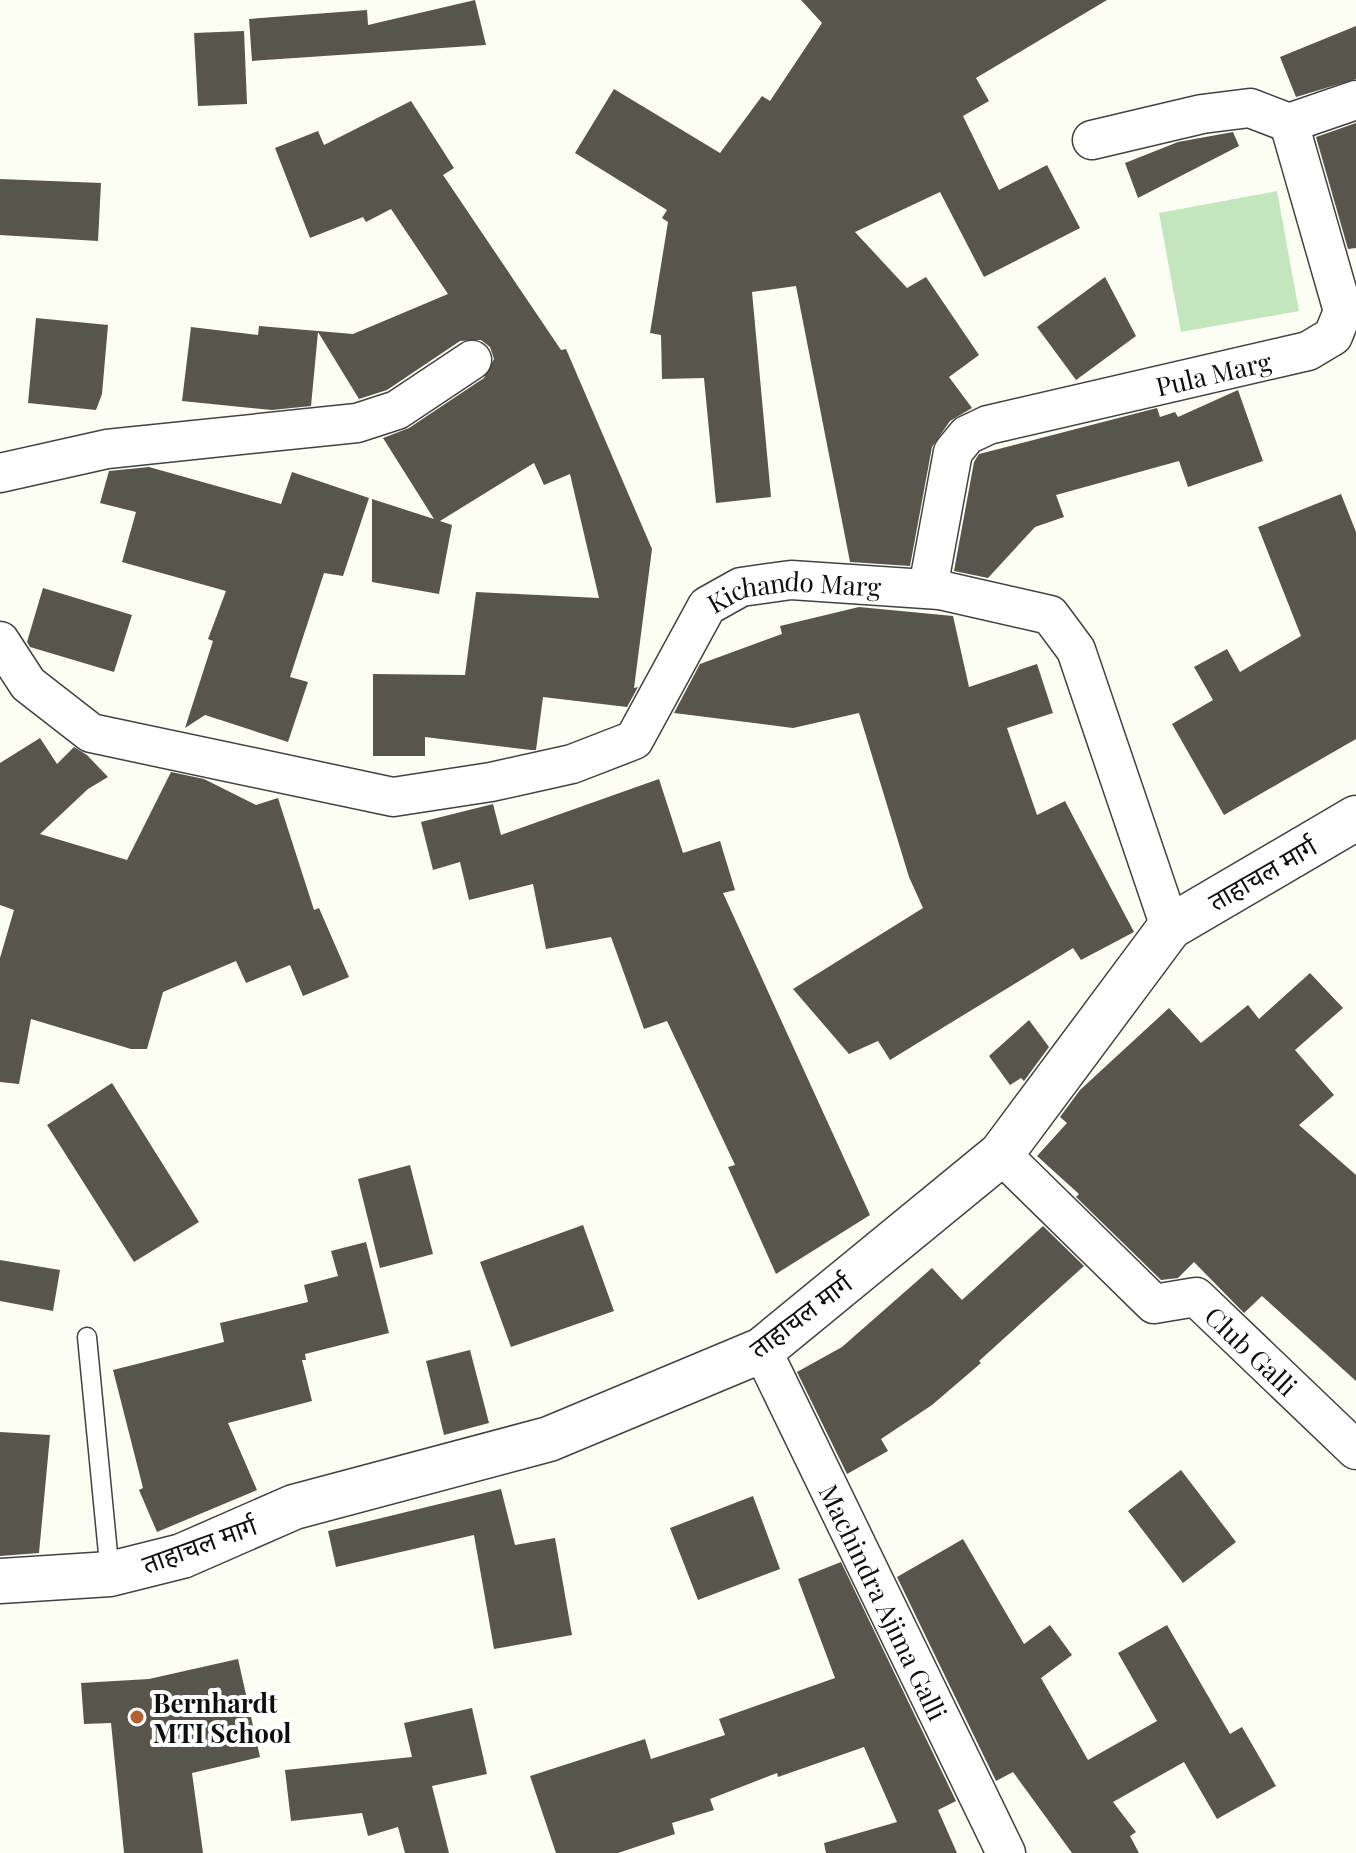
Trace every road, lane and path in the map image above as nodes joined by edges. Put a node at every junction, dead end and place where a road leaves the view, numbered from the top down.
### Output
1 (1356, 100) edge
2 (1289, 123) junction
3 (1092, 140) dead end
4 (472, 360) dead end
5 (0, 473) edge
6 (940, 590) junction
7 (0, 641) edge
8 (1356, 818) edge
9 (1170, 927) junction
10 (1001, 1154) junction
11 (87, 1337) dead end
12 (762, 1350) junction
13 (1356, 1450) edge
14 (110, 1574) junction
15 (0, 1581) edge
16 (1006, 1853) edge

1 - 2 street
2 - 3 street
2 - 6 street, Pula Marg
4 - 5 street
6 - 7 street, Kichando Marg
6 - 9 street, Kichando Marg
8 - 9 street, ताहाचल मार्ग
9 - 10 street, ताहाचल मार्ग
10 - 12 street, ताहाचल मार्ग
10 - 13 street, Club Galli
11 - 14 lane
12 - 14 street, ताहाचल मार्ग
12 - 16 street, Machindra Ajima Galli
14 - 15 street, ताहाचल मार्ग

